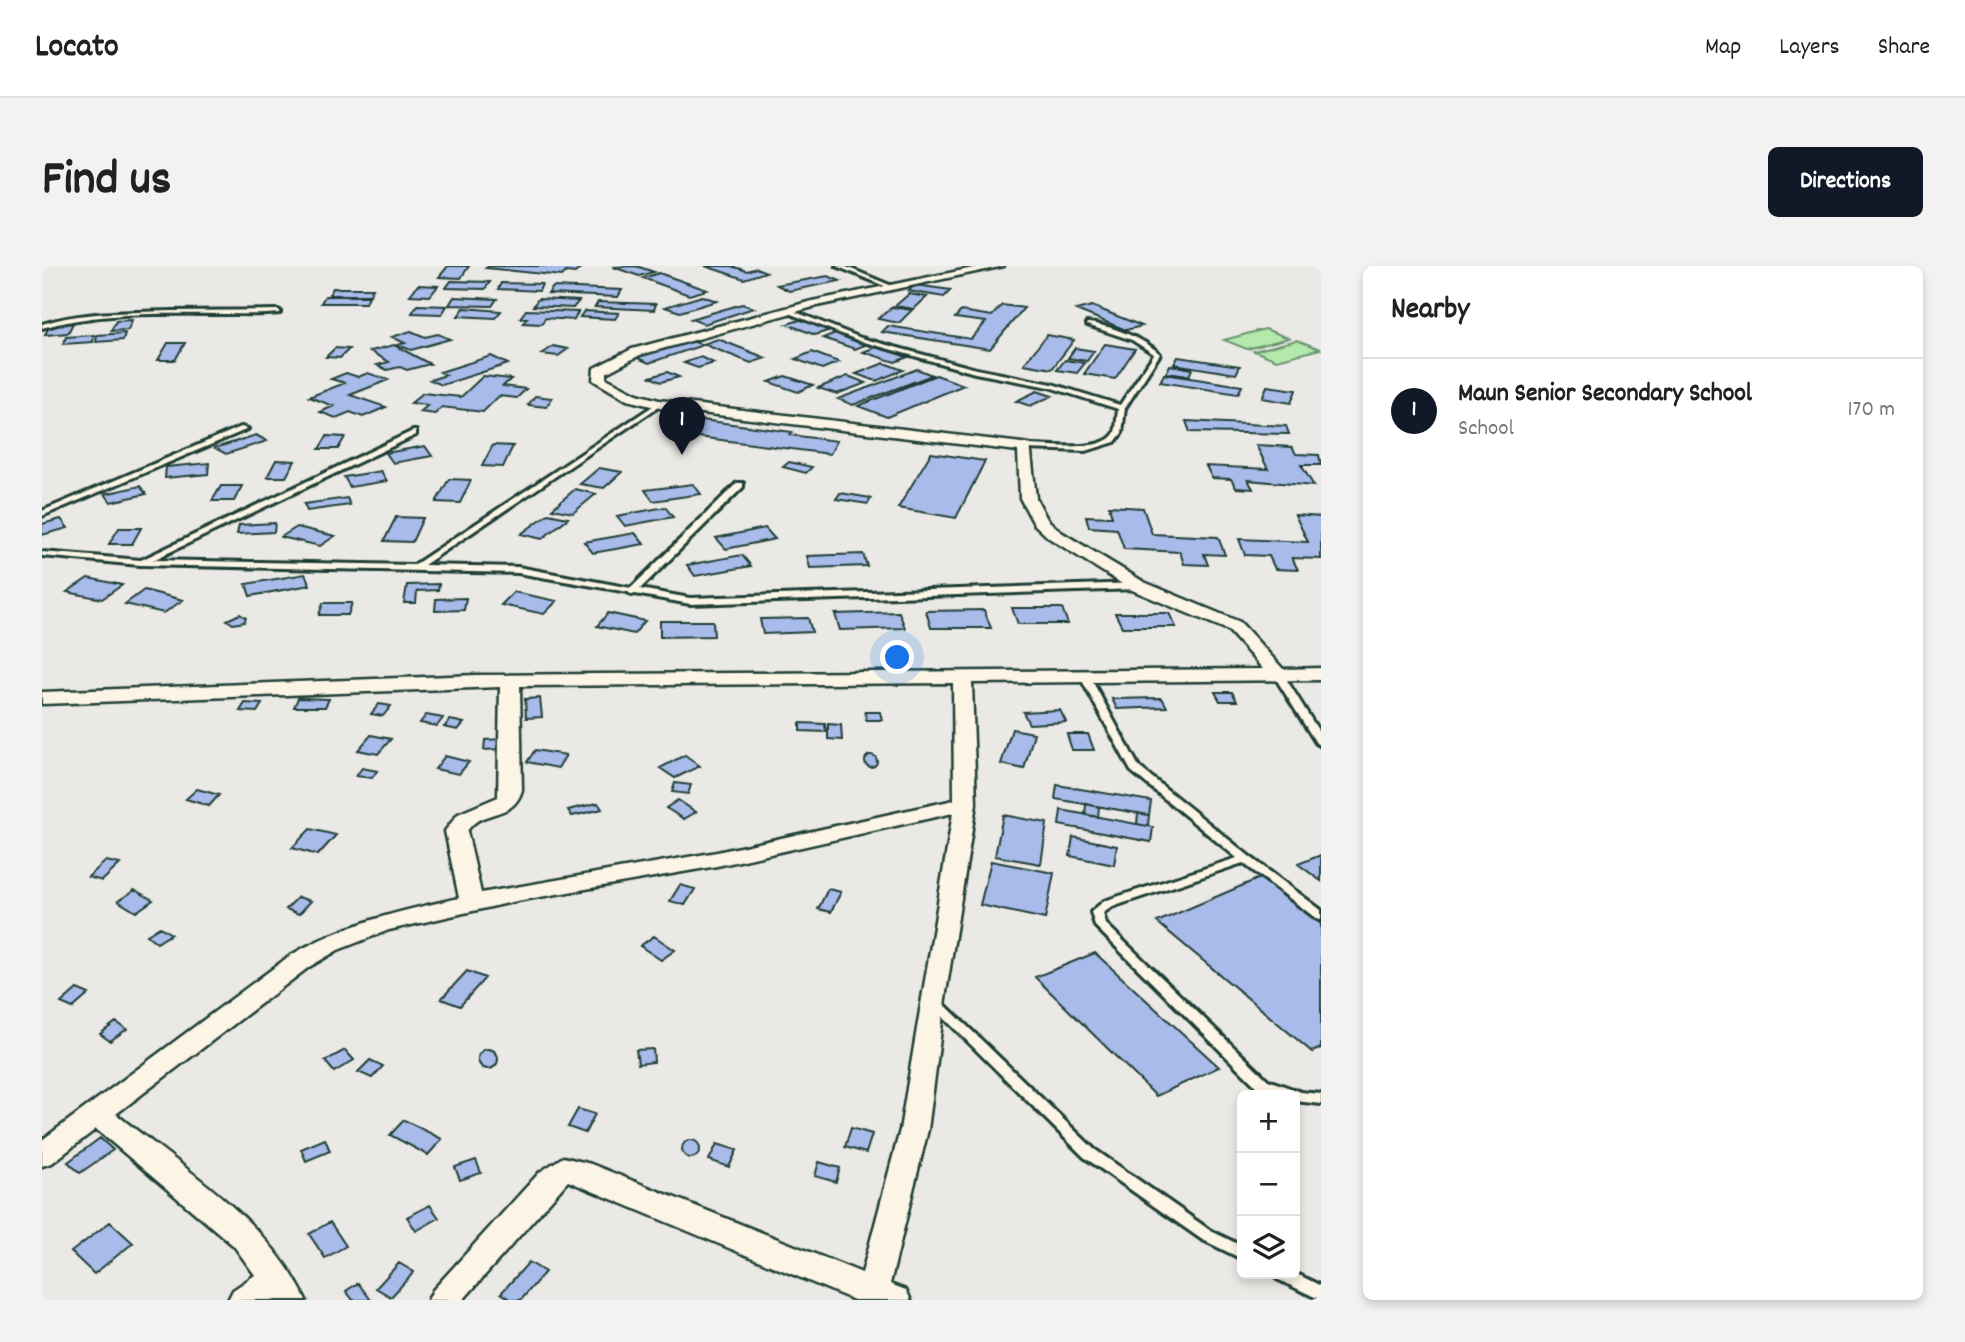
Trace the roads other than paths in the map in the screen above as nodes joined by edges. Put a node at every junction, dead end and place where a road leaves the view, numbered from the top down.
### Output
1 (839, 266) edge
2 (999, 266) edge
3 (890, 286) junction
4 (788, 311) junction
5 (278, 312) dead end
6 (1089, 324) dead end
7 (42, 326) edge
8 (659, 404) junction
9 (1122, 408) junction
10 (244, 429) dead end
11 (413, 433) dead end
12 (1025, 447) junction
13 (740, 485) dead end
14 (42, 514) edge
15 (42, 554) edge
16 (140, 562) junction
17 (418, 566) junction
18 (1138, 586) junction
19 (632, 592) junction
20 (1279, 674) junction
21 (1321, 674) edge
22 (1084, 675) junction
23 (962, 676) junction
24 (510, 681) junction
25 (42, 698) edge
26 (1321, 743) edge
27 (965, 804) junction
28 (1245, 859) junction
29 (472, 903) junction
30 (1321, 916) edge
31 (932, 999) junction
32 (1321, 1099) edge
33 (96, 1113) junction
34 (42, 1155) edge
35 (1237, 1250) edge
36 (1292, 1279) edge
37 (283, 1288) edge
38 (1321, 1294) edge
39 (880, 1296) edge
40 (244, 1300) edge
41 (444, 1300) edge

1 - 3 lane
2 - 3 street
3 - 4 street
4 - 8 street
4 - 9 lane
5 - 7 lane
6 - 9 lane
8 - 12 street
8 - 17 lane
9 - 12 lane
10 - 14 lane
11 - 16 lane
12 - 18 street
13 - 19 lane
15 - 16 lane
16 - 17 lane
17 - 19 lane
18 - 19 lane
18 - 20 street
20 - 21 street
20 - 22 street
20 - 26 lane
22 - 23 street
22 - 28 lane
23 - 24 street
23 - 27 street
24 - 25 street
24 - 29 street
27 - 29 street
27 - 31 street
28 - 30 lane
28 - 32 lane
29 - 33 street
31 - 35 lane
31 - 39 street
33 - 34 street
33 - 37 street
36 - 38 lane
37 - 40 street
39 - 41 street

